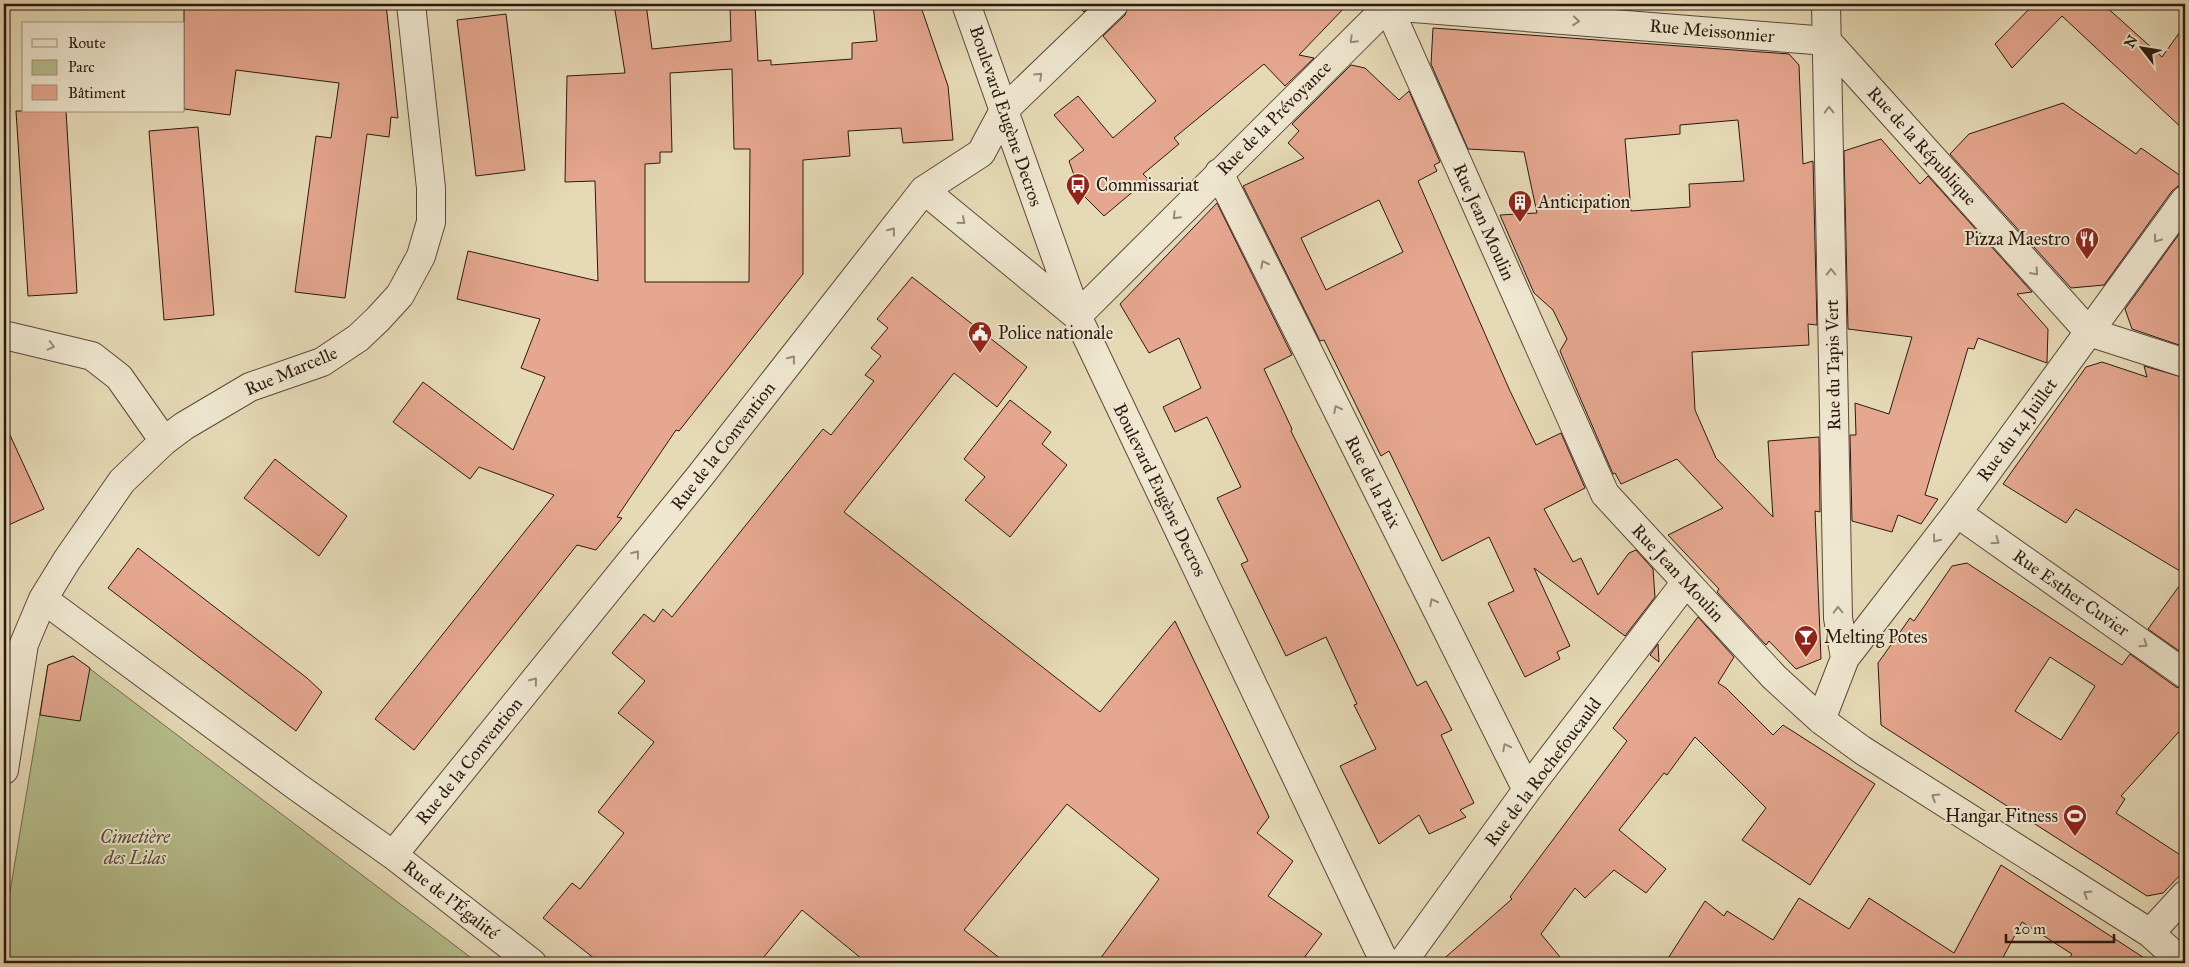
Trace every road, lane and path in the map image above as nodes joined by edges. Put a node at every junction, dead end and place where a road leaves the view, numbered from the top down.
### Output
1 (411, 4) edge
2 (966, 4) edge
3 (1114, 4) edge
4 (1826, 4) edge
5 (1388, 5) edge
6 (1827, 40) junction
7 (1004, 110) junction
8 (1219, 174) junction
9 (924, 190) junction
10 (2185, 200) edge
11 (1076, 316) junction
12 (2089, 332) junction
13 (4, 335) edge
14 (2185, 363) edge
15 (164, 441) junction
16 (1956, 513) junction
17 (1686, 582) junction
18 (43, 599) junction
19 (1845, 658) junction
20 (2185, 674) edge
21 (1821, 720) junction
22 (4, 770) edge
23 (1528, 790) junction
24 (393, 855) junction
25 (2185, 895) edge
26 (2150, 933) junction
27 (532, 963) edge
28 (1385, 963) edge
29 (1402, 963) edge
30 (2183, 963) edge

1 - 15 street, Rue Marcelle
2 - 7 street, Boulevard Eugène Decros
7 -> 3 street, Rue de la Convention
4 - 6 street, Rue du Tapis Vert
5 -> 6 street, Rue Meissonnier
5 -> 8 street, Rue de la Prévoyance
5 - 17 street, Rue Jean Moulin
6 -> 12 street, Rue de la République
19 -> 6 street, Rue du Tapis Vert
7 - 9 street, Rue de la Convention
7 - 11 street, Boulevard Eugène Decros
8 -> 11 street, Rue de la Prévoyance
23 -> 8 street, Rue de la Paix
9 -> 11 street
24 -> 9 street, Rue de la Convention
10 -> 12 street, Rue du 14 Juillet
11 - 28 street, Boulevard Eugène Decros
12 - 14 street
12 - 16 street, Rue du 14 Juillet
13 -> 15 street
15 - 18 street, Rue Marcelle
16 -> 19 street, Rue du 14 Juillet
16 -> 20 street, Rue Esther Cuvier
17 - 21 street, Rue Jean Moulin
17 - 23 street, Rue de la Rochefoucauld
18 - 22 street
18 - 24 street
19 - 21 street
26 -> 21 street, Rue Jean Moulin
23 - 29 street, Rue de la Rochefoucauld
24 - 27 street, Rue de l'Égalité
25 - 26 street
26 - 30 street, Rue Jean Moulin

